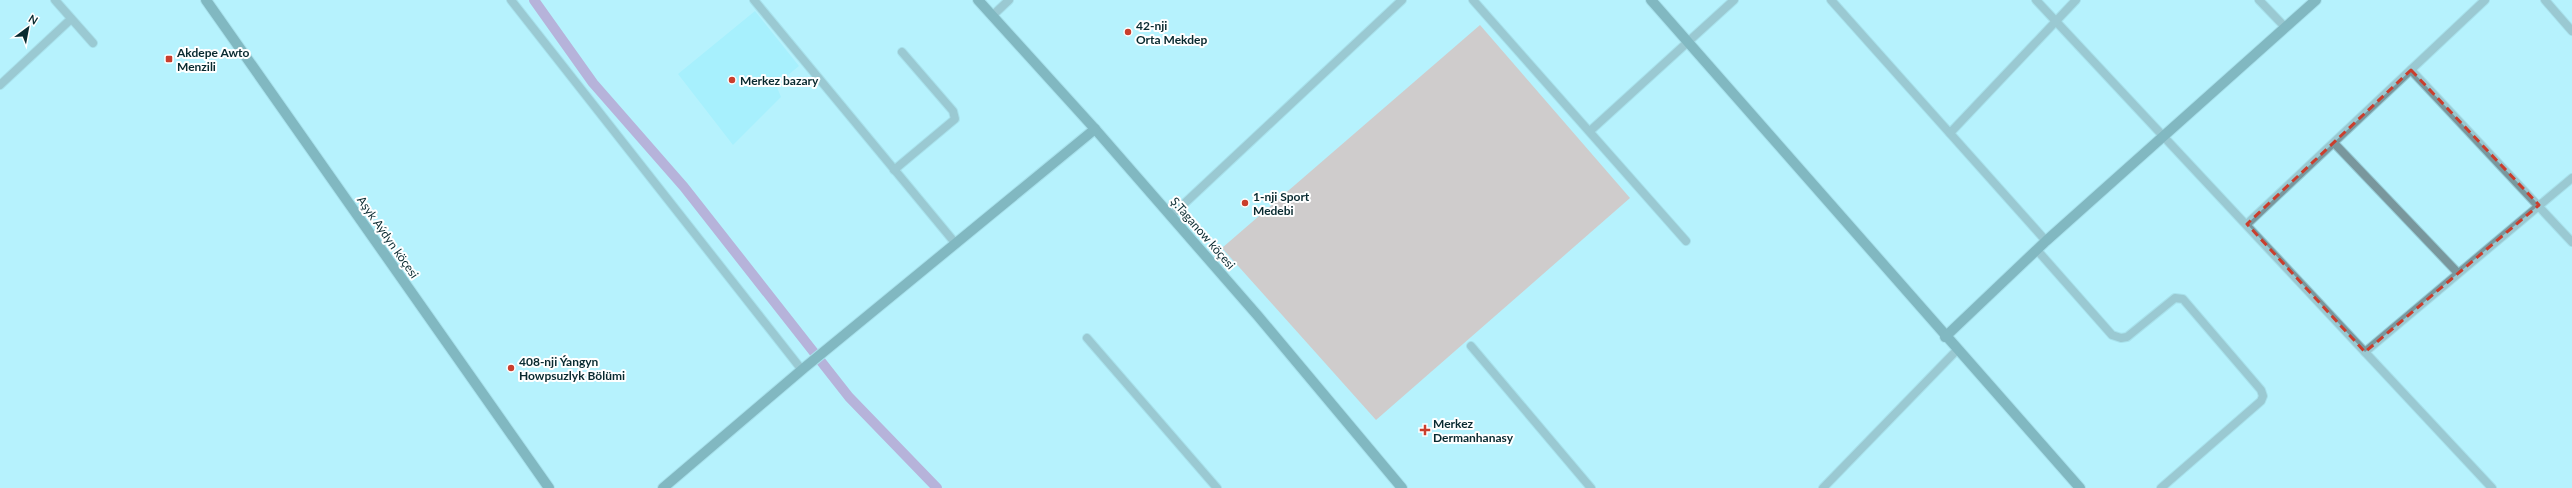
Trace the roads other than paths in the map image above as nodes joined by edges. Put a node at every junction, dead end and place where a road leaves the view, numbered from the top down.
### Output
1 (55, 0) edge
2 (206, 0) edge
3 (511, 0) edge
4 (754, 0) edge
5 (978, 0) edge
6 (1009, 0) edge
7 (1402, 0) edge
8 (1473, 0) edge
9 (1651, 0) edge
10 (1734, 0) edge
11 (1831, 0) edge
12 (2036, 0) edge
13 (2076, 0) edge
14 (2259, 0) edge
15 (2316, 0) edge
16 (2486, 0) edge
17 (2544, 0) edge
18 (992, 16) junction
19 (71, 19) junction
20 (2056, 21) junction
21 (2285, 27) junction
22 (2572, 31) edge
23 (1688, 42) junction
24 (93, 43) dead end
25 (902, 52) dead end
26 (2411, 70) junction
27 (0, 85) edge
28 (1095, 129) junction
29 (1590, 131) junction
30 (1950, 132) junction
31 (2165, 136) junction
32 (2334, 143) junction
33 (894, 170) junction
34 (2572, 178) edge
35 (2539, 205) junction
36 (1171, 216) junction
37 (2247, 224) junction
38 (2046, 240) junction
39 (1686, 241) dead end
40 (2572, 242) edge
41 (956, 244) junction
42 (2037, 250) junction
43 (2458, 274) junction
44 (1946, 337) junction
45 (1087, 338) dead end
46 (1471, 346) dead end
47 (1957, 350) junction
48 (2365, 352) junction
49 (803, 369) junction
50 (548, 488) edge
51 (663, 488) edge
52 (1217, 488) edge
53 (1402, 488) edge
54 (1591, 488) edge
55 (1823, 488) edge
56 (2080, 488) edge
57 (2161, 488) edge
58 (2492, 488) edge

1 - 19 street
2 - 50 street, Aşyk Aýdyn köçesi
3 - 49 street
4 - 33 street
5 - 18 street, Ş.Taganow köçesi
6 - 18 street
7 - 36 street
8 - 29 street
9 - 23 street
10 - 23 street
11 - 30 street
12 - 20 street
13 - 20 street
14 - 21 street
15 - 21 street
16 - 26 street
17 - 22 street
18 - 28 street, Ş.Taganow köçesi
19 - 24 street
19 - 27 street
20 - 30 street
20 - 31 street
21 - 31 street
23 - 29 street
23 - 44 street
25 - 33 street
26 - 32 street
26 - 35 street
28 - 36 street, Ş.Taganow köçesi
28 - 41 street
29 - 39 street
30 - 38 street
31 - 37 street
31 - 38 street
32 - 37 street
32 - 43 street
33 - 41 street
34 - 35 street
35 - 40 street
35 - 43 street
36 - 53 street, Ş.Taganow köçesi
37 - 48 street
38 - 42 street
41 - 49 street
42 - 44 street
42 - 57 street
43 - 48 street
44 - 47 street
45 - 52 street
46 - 54 street
47 - 55 street
47 - 56 street
48 - 58 street
49 - 51 street

